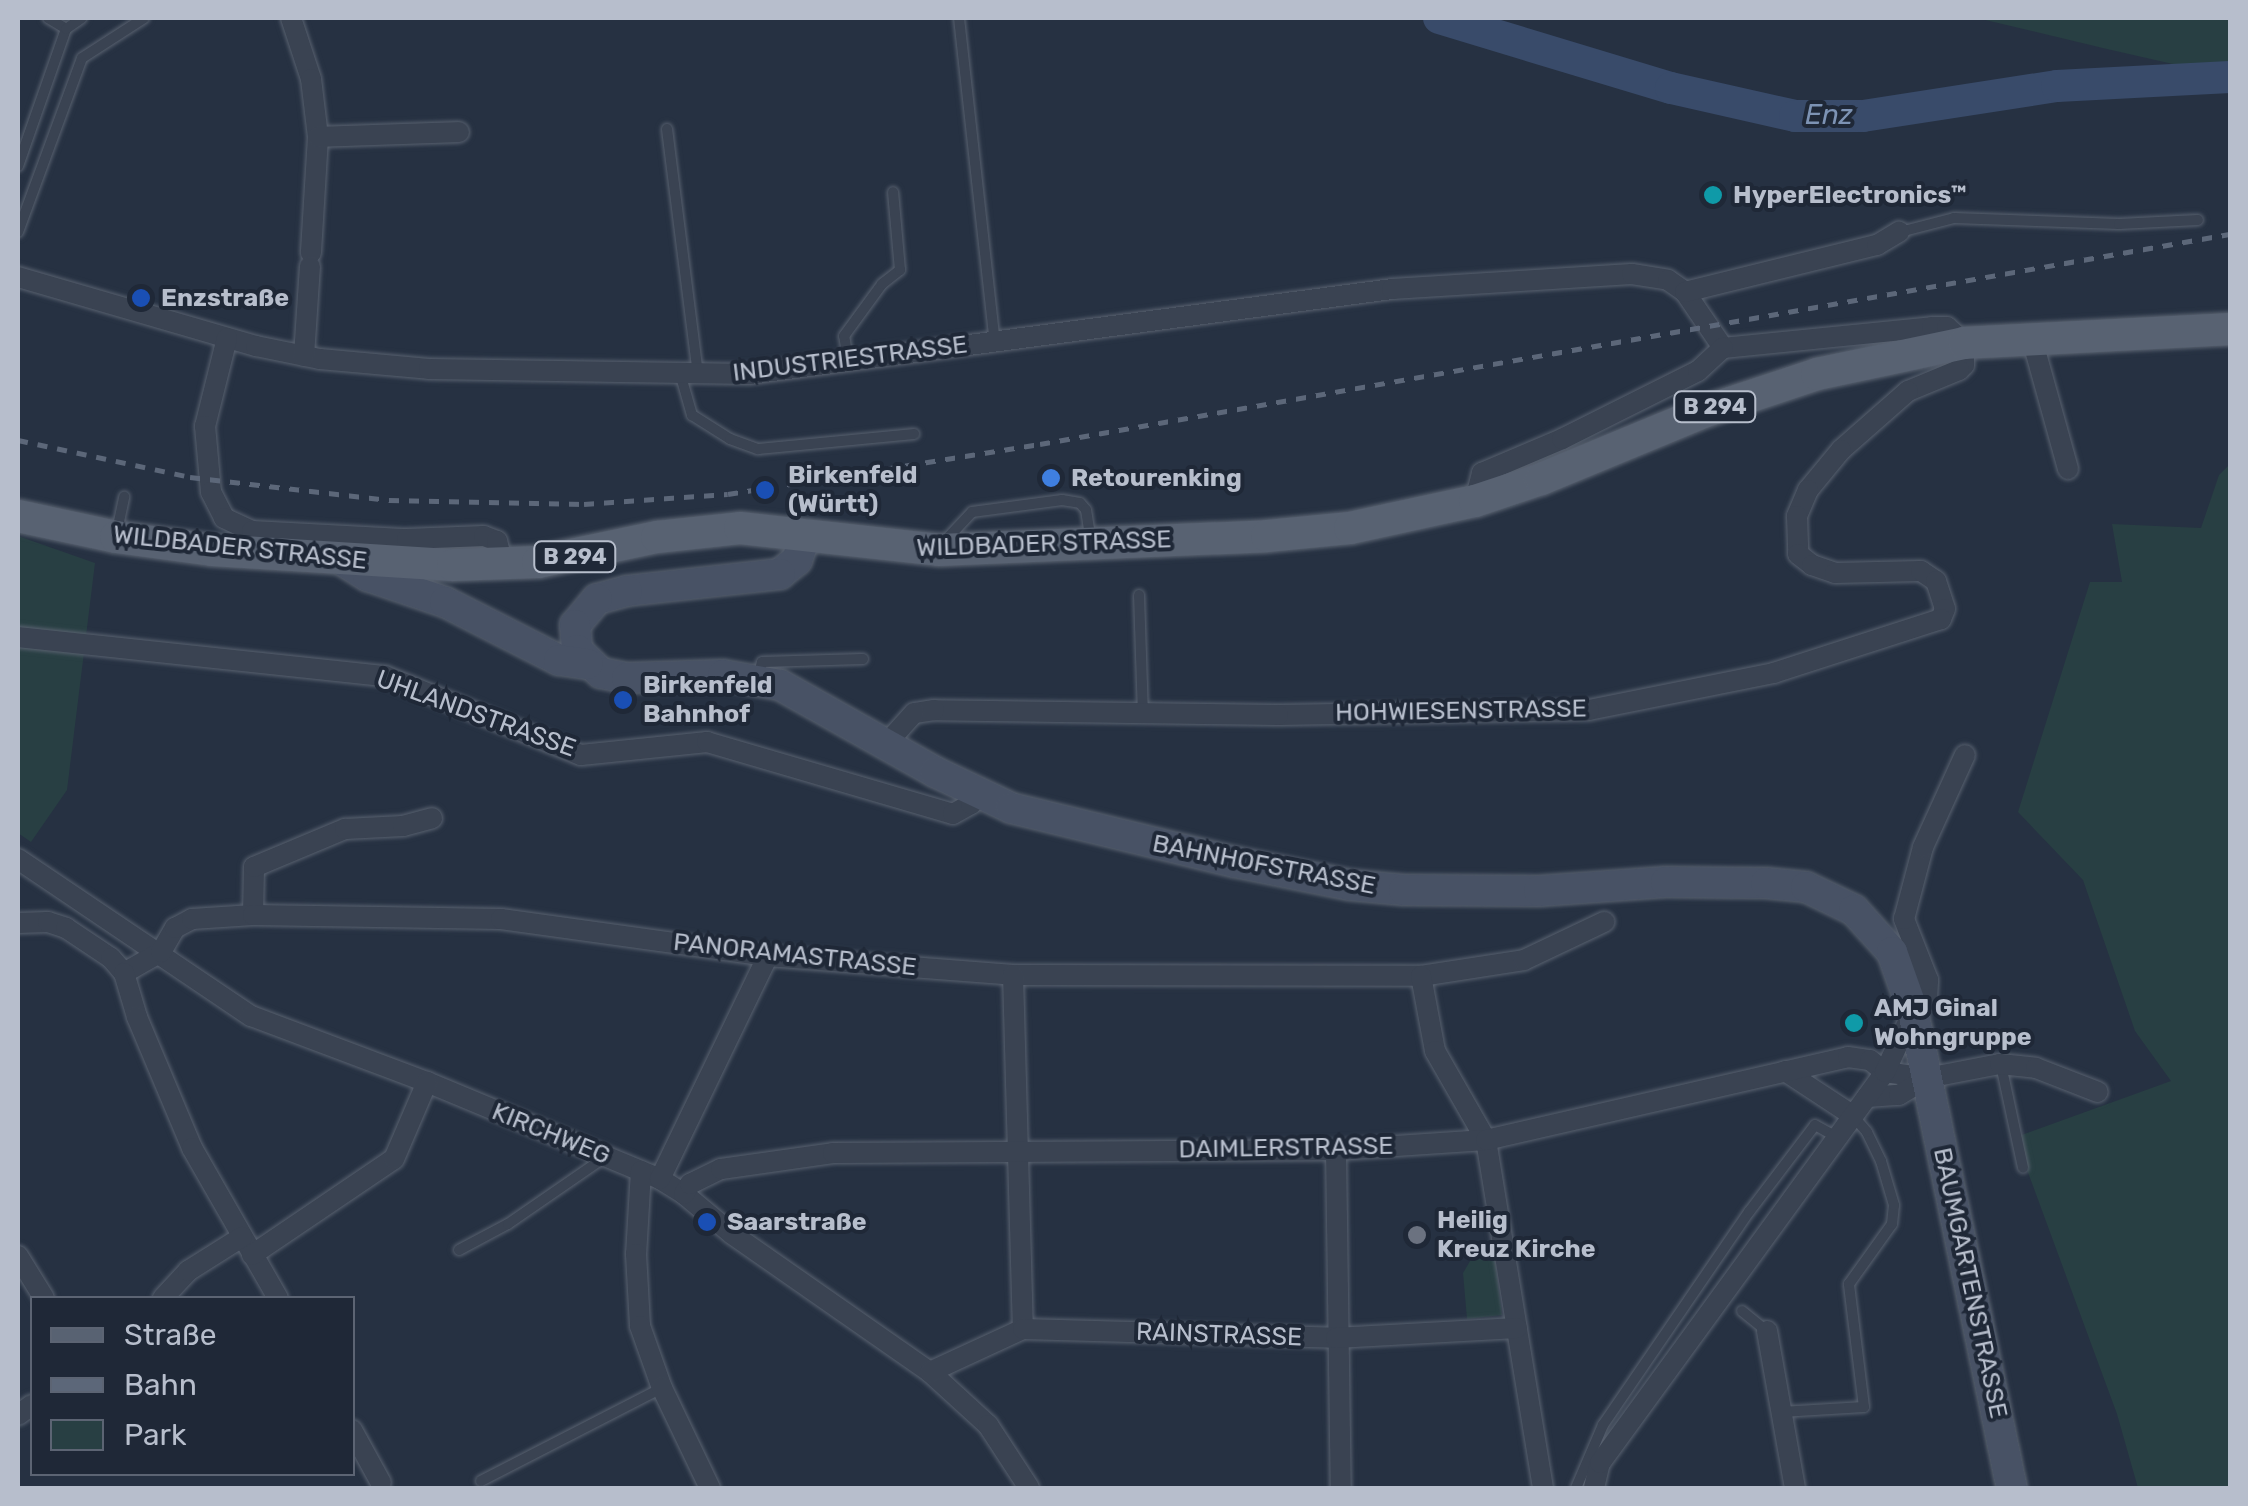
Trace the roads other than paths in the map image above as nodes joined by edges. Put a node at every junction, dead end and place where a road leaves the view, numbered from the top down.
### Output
1 (48, 18) edge
2 (82, 18) edge
3 (144, 18) edge
4 (292, 18) edge
5 (959, 18) edge
6 (66, 28) junction
7 (667, 129) dead end
8 (459, 132) dead end
9 (318, 138) junction
10 (18, 166) edge
11 (893, 192) dead end
12 (2198, 220) dead end
13 (18, 232) edge
14 (1898, 232) joint
15 (18, 277) edge
16 (1686, 292) junction
17 (2230, 329) edge
18 (226, 338) junction
19 (2032, 338) junction
20 (995, 342) junction
21 (1723, 348) junction
22 (1964, 354) junction
23 (304, 356) junction
24 (848, 361) junction
25 (689, 373) junction
26 (914, 434) dead end
27 (2068, 469) dead end
28 (124, 497) dead end
29 (1475, 501) junction
30 (18, 516) edge
31 (806, 534) junction
32 (116, 537) junction
33 (1092, 546) junction
34 (940, 550) junction
35 (342, 560) junction
36 (502, 564) junction
37 (1139, 595) dead end
38 (18, 636) edge
39 (863, 659) dead end
40 (588, 664) junction
41 (758, 679) junction
42 (1143, 714) junction
43 (887, 743) junction
44 (1965, 755) dead end
45 (977, 794) junction
46 (432, 818) dead end
47 (18, 859) edge
48 (253, 915) junction
49 (1604, 922) dead end
50 (18, 923) edge
51 (161, 952) junction
52 (768, 956) junction
53 (124, 973) junction
54 (1013, 975) junction
55 (1422, 976) junction
56 (1914, 1012) junction
57 (2000, 1064) junction
58 (1785, 1070) junction
59 (1884, 1072) junction
60 (1926, 1078) junction
61 (427, 1082) junction
62 (2098, 1092) dead end
63 (1867, 1097) junction
64 (1852, 1115) junction
65 (1837, 1137) junction
66 (1486, 1140) junction
67 (1336, 1150) junction
68 (1017, 1152) junction
69 (605, 1156) junction
70 (2023, 1168) dead end
71 (650, 1175) junction
72 (684, 1194) junction
73 (247, 1246) junction
74 (458, 1250) dead end
75 (18, 1256) edge
76 (43, 1296) edge
77 (165, 1296) edge
78 (277, 1296) edge
79 (1742, 1310) dead end
80 (1517, 1328) junction
81 (1023, 1329) junction
82 (1767, 1331) joint
83 (1336, 1338) junction
84 (930, 1372) junction
85 (662, 1388) junction
86 (1781, 1412) junction
87 (355, 1435) edge
88 (481, 1480) dead end
89 (381, 1483) dead end
90 (710, 1488) edge
91 (1030, 1488) edge
92 (1341, 1488) edge
93 (1544, 1488) edge
94 (1576, 1488) edge
95 (1594, 1488) edge
96 (1794, 1488) edge
97 (2012, 1488) edge

1 - 6 lane
2 - 6 lane
3 - 13 lane
4 - 9 street
5 - 20 lane
6 - 10 lane
7 - 25 lane
8 - 9 street
9 - 23 street
11 - 24 lane
12 - 14 lane
14 - 16 street
15 - 18 street, INDUSTRIESTRASSE
16 - 20 street, INDUSTRIESTRASSE
16 - 21 street
17 - 19 main road, WILDBADER STRASSE / B 294
18 - 23 street, INDUSTRIESTRASSE
18 - 36 street
19 - 22 main road, WILDBADER STRASSE / B 294
19 - 27 street
20 - 24 street, INDUSTRIESTRASSE
21 - 22 street
21 - 29 street
22 - 29 main road, WILDBADER STRASSE / B 294
22 - 42 street, HOHWIESENSTRASSE
23 - 25 street, INDUSTRIESTRASSE
24 - 25 street, INDUSTRIESTRASSE
25 - 26 lane
28 - 32 lane
29 - 33 main road, WILDBADER STRASSE / B 294
30 - 32 main road, WILDBADER STRASSE / B 294
31 - 34 main road, WILDBADER STRASSE / B 294
31 - 36 main road, WILDBADER STRASSE / B 294
31 - 40 main road
32 - 35 main road, WILDBADER STRASSE / B 294
33 - 34 main road, WILDBADER STRASSE / B 294
33 - 34 lane
35 - 36 main road, WILDBADER STRASSE / B 294
35 - 40 main road, BAHNHOFSTRASSE
37 - 42 lane
38 - 45 street, UHLANDSTRASSE
39 - 41 lane
40 - 41 main road, BAHNHOFSTRASSE
41 - 43 main road, BAHNHOFSTRASSE
42 - 43 street, HOHWIESENSTRASSE
43 - 45 main road, BAHNHOFSTRASSE
44 - 56 street, BAHNHOFSTRASSE
45 - 56 main road, BAHNHOFSTRASSE
46 - 48 street
47 - 51 street, KIRCHWEG
48 - 51 street, PANORAMASTRASSE
48 - 52 street, PANORAMASTRASSE
49 - 55 street, PANORAMASTRASSE
50 - 53 street
51 - 53 street, PANORAMASTRASSE
51 - 61 street, KIRCHWEG
52 - 54 street, PANORAMASTRASSE
52 - 71 street
53 - 73 street
54 - 55 street, PANORAMASTRASSE
54 - 68 street
55 - 66 street
56 - 59 street, BAHNHOFSTRASSE
56 - 60 main road, BAHNHOFSTRASSE
57 - 60 street
57 - 62 street
57 - 70 lane
58 - 59 street, DAIMLERSTRASSE
58 - 64 street
58 - 66 street, DAIMLERSTRASSE
59 - 60 street
59 - 63 street, BAHNHOFSTRASSE
60 - 63 street
60 - 97 main road, BAUMGARTENSTRASSE
61 - 69 street, KIRCHWEG
61 - 73 street
63 - 64 street, BAHNHOFSTRASSE
64 - 65 street, BAHNHOFSTRASSE
64 - 86 lane
65 - 94 lane
65 - 95 street, BAHNHOFSTRASSE
66 - 67 street, DAIMLERSTRASSE
66 - 80 street
67 - 68 street, DAIMLERSTRASSE
67 - 83 street
68 - 72 street, DAIMLERSTRASSE
68 - 81 street
69 - 71 street, KIRCHWEG
69 - 74 lane
71 - 72 street, KIRCHWEG
71 - 85 street
72 - 84 street, KIRCHWEG
73 - 77 street
73 - 78 street
75 - 76 street
79 - 82 lane
80 - 83 street, RAINSTRASSE
80 - 93 street
81 - 83 street, RAINSTRASSE
81 - 84 street, RAINSTRASSE
82 - 86 street
83 - 92 street
84 - 91 street, KIRCHWEG
85 - 88 lane
85 - 90 street
86 - 96 street
87 - 89 street

